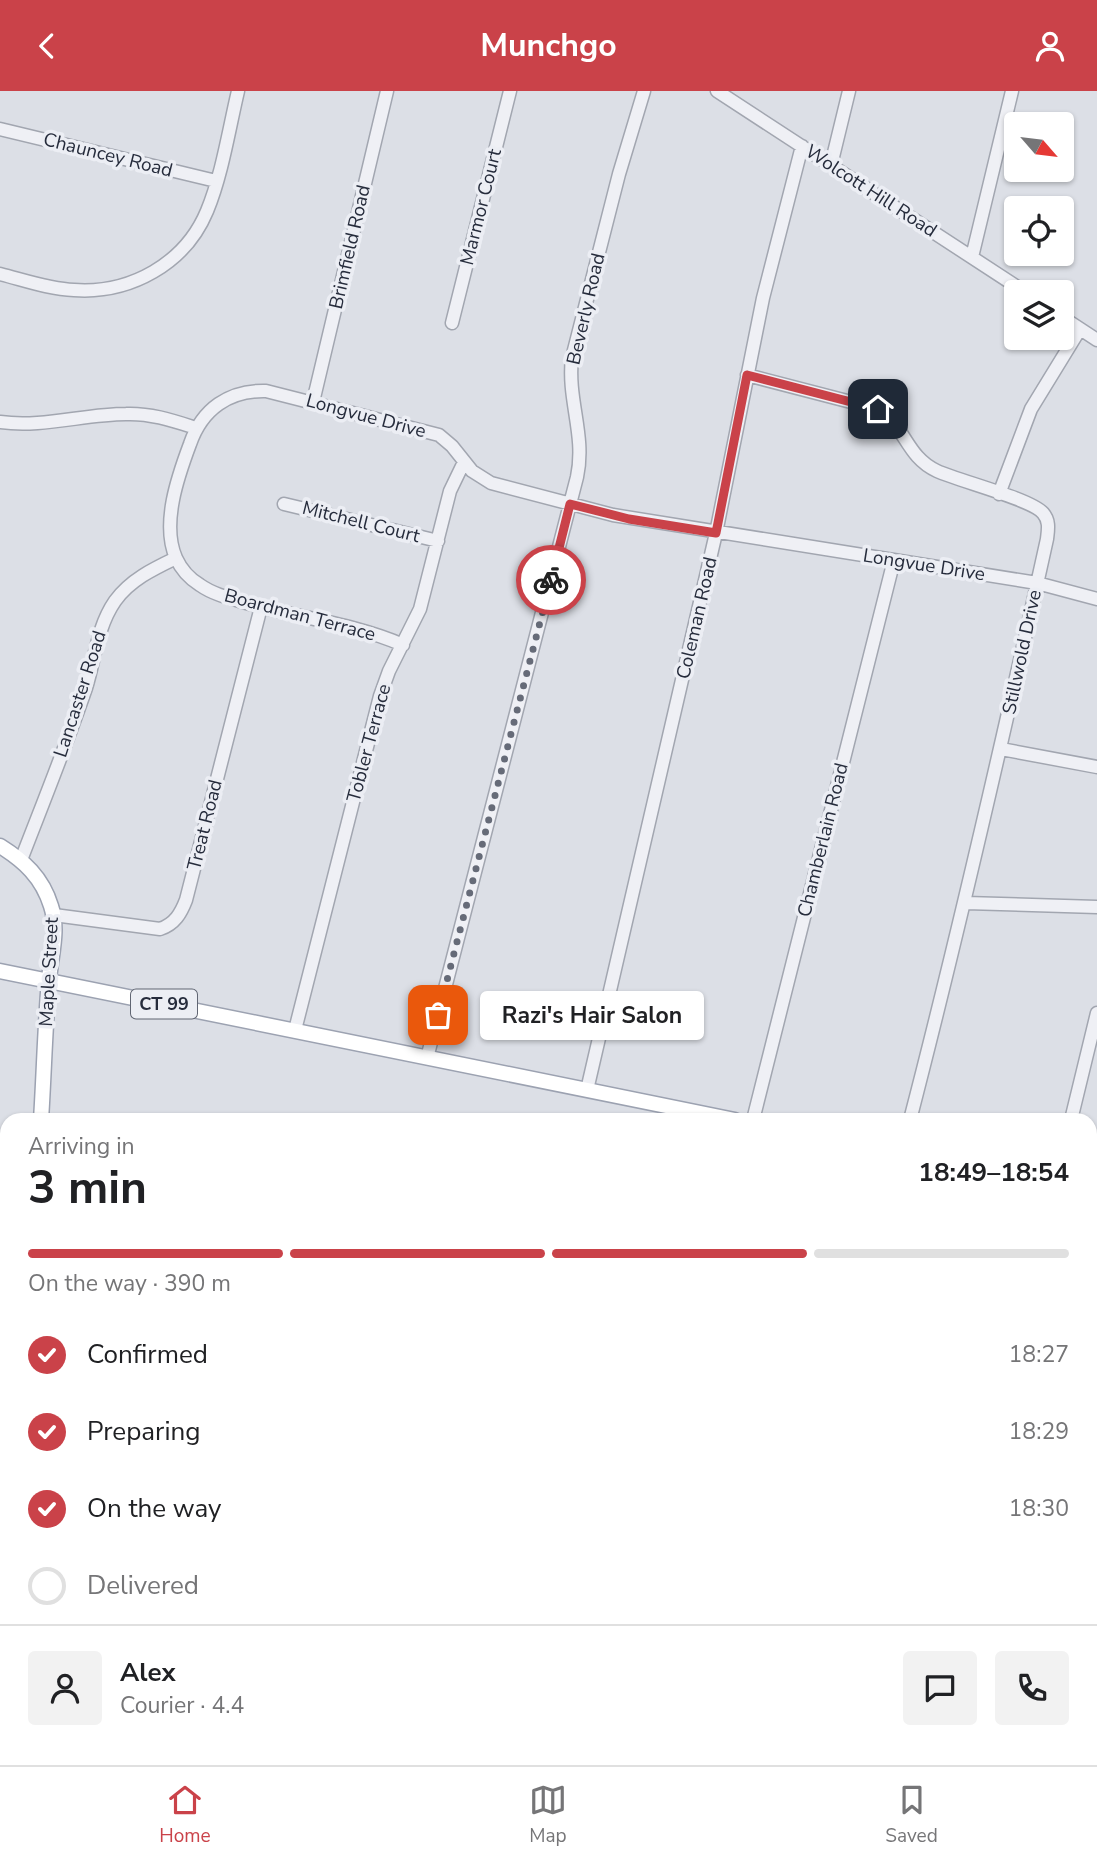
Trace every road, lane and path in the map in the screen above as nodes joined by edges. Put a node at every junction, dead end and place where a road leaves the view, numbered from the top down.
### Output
1 (238, 91) edge
2 (387, 91) edge
3 (510, 91) edge
4 (643, 91) edge
5 (717, 91) edge
6 (849, 91) edge
7 (1012, 91) edge
8 (0, 129) edge
9 (802, 146) junction
10 (831, 165) junction
11 (216, 181) junction
12 (972, 257) junction
13 (0, 274) edge
14 (1007, 280) edge
15 (452, 323) dead end
16 (1074, 325) edge
17 (1080, 329) junction
18 (1097, 340) edge
19 (747, 375) junction
20 (313, 402) junction
21 (0, 422) edge
22 (196, 428) junction
23 (464, 462) junction
24 (999, 494) junction
25 (284, 504) dead end
26 (570, 504) junction
27 (716, 533) junction
28 (438, 541) junction
29 (176, 558) junction
30 (894, 560) junction
31 (1037, 583) junction
32 (1097, 599) edge
33 (261, 607) junction
34 (403, 645) junction
35 (1001, 749) junction
36 (1097, 767) edge
37 (0, 846) edge
38 (21, 860) junction
39 (966, 903) junction
40 (1097, 907) edge
41 (54, 915) junction
42 (0, 971) edge
43 (49, 980) junction
44 (1097, 1013) edge
45 (295, 1030) junction
46 (427, 1058) junction
47 (587, 1090) junction
48 (41, 1113) edge
49 (700, 1113) edge
50 (755, 1113) edge
51 (912, 1113) edge
52 (1073, 1113) edge

1 - 11 street
2 - 20 street, Brimfield Road
3 - 15 street, Marmor Court
4 - 26 street, Beverly Road
5 - 9 street, Wolcott Hill Road
6 - 10 street
7 - 12 street
8 - 11 street, Chauncey Road
9 - 10 street, Wolcott Hill Road
9 - 19 street, Coleman Road
10 - 12 street, Wolcott Hill Road
11 - 13 street
12 - 14 street, Wolcott Hill Road
16 - 17 street
17 - 18 street
17 - 24 street
19 - 24 street, Stillwold Drive
19 - 27 street, Coleman Road
20 - 22 street, Longvue Drive
20 - 23 street, Longvue Drive
21 - 22 street
22 - 29 street
23 - 26 street, Longvue Drive
23 - 28 street, Tobler Terrace
24 - 31 street, Stillwold Drive
25 - 28 street, Mitchell Court
26 - 27 street, Longvue Drive
26 - 46 street, Beverly Road
27 - 30 street, Longvue Drive
27 - 47 street, Coleman Road
28 - 34 street, Tobler Terrace
29 - 33 street, Boardman Terrace
29 - 38 street, Lancaster Road
30 - 31 street, Longvue Drive
30 - 50 street, Chamberlain Road
31 - 32 street, Longvue Drive
31 - 35 street, Stillwold Drive
33 - 34 street, Boardman Terrace
33 - 41 street, Treat Road
34 - 45 street, Tobler Terrace
35 - 36 street
35 - 39 street, Stillwold Drive
37 - 38 main road, Maple Street
38 - 41 main road, Maple Street
39 - 40 street
39 - 51 street, Stillwold Drive
41 - 43 main road, Maple Street
42 - 43 main road, CT 99
43 - 45 main road, CT 99
43 - 48 main road, Maple Street
44 - 52 street
45 - 46 main road, CT 99
46 - 47 main road, CT 99
47 - 49 main road, CT 99

